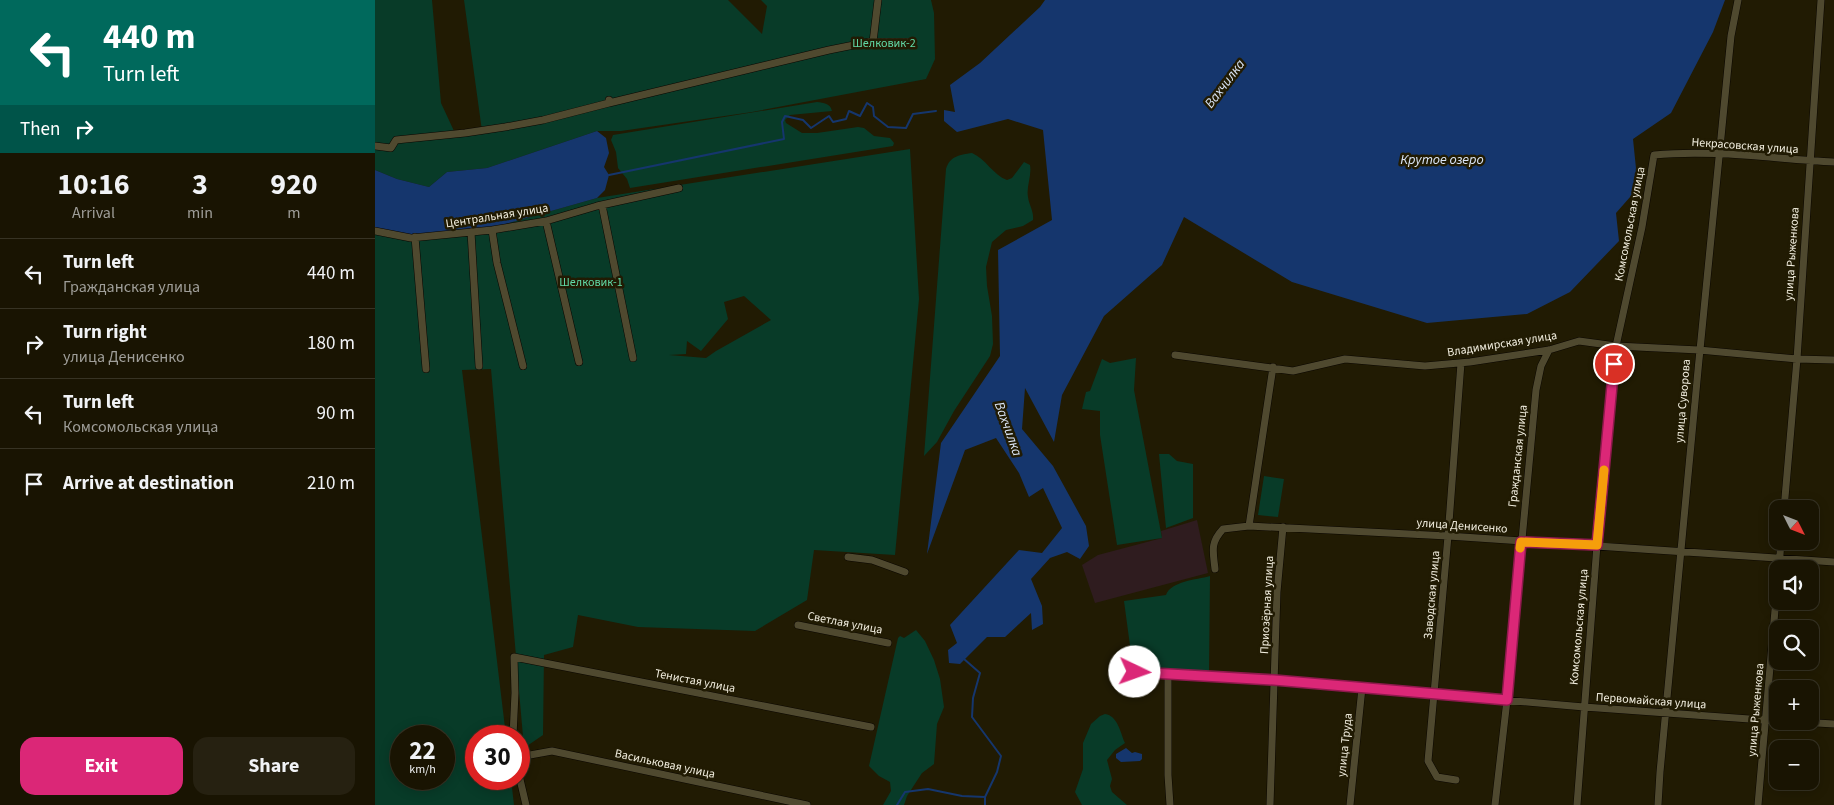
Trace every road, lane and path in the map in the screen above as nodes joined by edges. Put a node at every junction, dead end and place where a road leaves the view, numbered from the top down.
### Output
1 (878, 0) edge
2 (1738, 0) edge
3 (1821, 0) edge
4 (873, 42) junction
5 (908, 42) dead end
6 (375, 146) edge
7 (1719, 154) junction
8 (1654, 155) joint
9 (1810, 161) junction
10 (1834, 162) edge
11 (679, 188) dead end
12 (602, 205) junction
13 (546, 221) junction
14 (492, 230) junction
15 (375, 231) edge
16 (471, 232) junction
17 (415, 237) junction
18 (1616, 346) junction
19 (1549, 350) junction
20 (1699, 350) junction
21 (1175, 354) dead end
22 (633, 358) dead end
23 (1797, 359) junction
24 (1834, 360) edge
25 (579, 362) dead end
26 (1461, 363) junction
27 (479, 366) dead end
28 (523, 366) dead end
29 (1273, 367) junction
30 (426, 369) dead end
31 (1785, 500) edge
32 (1249, 526) junction
33 (1283, 527) junction
34 (1448, 536) junction
35 (1521, 542) junction
36 (1597, 545) junction
37 (1780, 550) edge
38 (1682, 551) junction
39 (1780, 557) junction
40 (847, 558) dead end
41 (1780, 560) edge
42 (1834, 562) edge
43 (1215, 569) dead end
44 (905, 572) dead end
45 (1775, 610) edge
46 (797, 625) dead end
47 (888, 643) dead end
48 (1135, 672) dead end
49 (1168, 674) junction
50 (1274, 680) junction
51 (1362, 688) junction
52 (1434, 695) junction
53 (1507, 700) junction
54 (1584, 707) junction
55 (1665, 712) junction
56 (1766, 720) junction
57 (1769, 720) edge
58 (1819, 723) edge
59 (1834, 724) edge
60 (514, 725) edge
61 (871, 728) dead end
62 (530, 755) edge
63 (1456, 780) dead end
64 (523, 790) edge
65 (526, 805) edge
66 (807, 805) edge
67 (1170, 805) edge
68 (1270, 805) edge
69 (1350, 805) edge
70 (1495, 805) edge
71 (1577, 805) edge
72 (1658, 805) edge
73 (1758, 805) edge

1 - 4 street
2 - 7 street, улица Суворова
3 - 9 street, улица Рыженкова
4 - 5 street
4 - 6 street
7 - 8 street, Некрасовская улица
7 - 9 street, Некрасовская улица
7 - 20 street, улица Суворова
8 - 18 street, Комсомольская улица
9 - 10 street, Некрасовская улица
9 - 23 street, улица Рыженкова
11 - 12 street, Центральная улица
12 - 13 street, Центральная улица
12 - 22 street
13 - 14 street, Центральная улица
13 - 25 street
14 - 16 street, Центральная улица
14 - 28 street
15 - 17 street, Центральная улица
16 - 17 street, Центральная улица
16 - 27 street
17 - 30 street
18 - 19 street, Владимирская улица
18 - 20 street, Владимирская улица
18 - 36 street, Комсомольская улица
19 - 26 street, Владимирская улица
19 - 35 street, Гражданская улица
20 - 23 street, Владимирская улица
20 - 38 street, улица Суворова
21 - 29 street, Владимирская улица
23 - 24 street, Владимирская улица
23 - 31 street, улица Рыженкова
26 - 29 street, Владимирская улица
26 - 34 street, Заводская улица
29 - 32 street
32 - 33 street, улица Денисенко
32 - 43 street, улица Денисенко
33 - 34 street, улица Денисенко
33 - 50 street, Приозёрная улица
34 - 35 street, улица Денисенко
34 - 52 street, Заводская улица
35 - 36 street, улица Денисенко
35 - 53 street, Гражданская улица
36 - 38 street, улица Денисенко
36 - 54 street, Комсомольская улица
37 - 39 street
38 - 39 street, улица Денисенко
38 - 55 street, улица Суворова
39 - 41 street
39 - 42 street, улица Денисенко
40 - 44 street
45 - 56 street, улица Рыженкова
46 - 47 street, Светлая улица
48 - 49 street, Первомайская улица
49 - 50 street, Первомайская улица
49 - 67 street
50 - 51 street, Первомайская улица
50 - 68 street, Приозёрная улица
51 - 52 street, Первомайская улица
51 - 69 street, улица Труда
52 - 53 street, Первомайская улица
52 - 63 street, Заводская улица
53 - 54 street, Первомайская улица
53 - 70 street, Гражданская улица
54 - 55 street, Первомайская улица
54 - 71 street, Комсомольская улица
55 - 56 street, Первомайская улица
55 - 72 street, улица Суворова
56 - 57 street, Первомайская улица
56 - 73 street, улица Рыженкова
58 - 59 street
60 - 61 street, Тенистая улица
62 - 66 street, Васильковая улица
64 - 65 street

